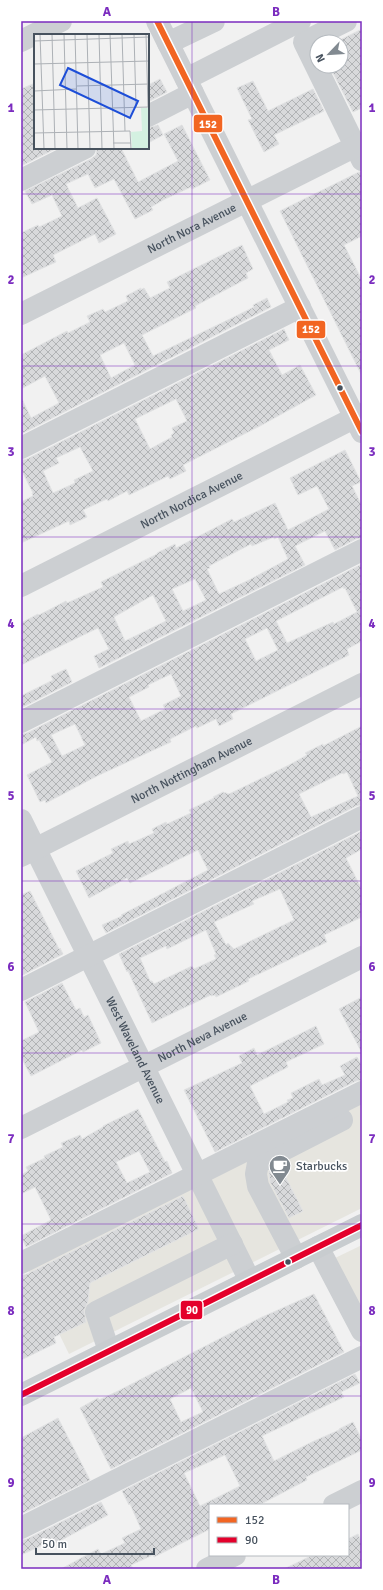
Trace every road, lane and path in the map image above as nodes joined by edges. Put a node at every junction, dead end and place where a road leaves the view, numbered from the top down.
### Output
1 (61, 21) edge
2 (157, 21) edge
3 (214, 21) edge
4 (300, 21) edge
5 (346, 21) edge
6 (34, 34) edge
7 (35, 34) edge
8 (21, 41) edge
9 (168, 43) junction
10 (189, 86) junction
11 (149, 115) edge
12 (83, 149) edge
13 (360, 150) edge
14 (21, 180) edge
15 (246, 200) junction
16 (300, 307) junction
17 (21, 314) edge
18 (360, 421) edge
19 (21, 448) edge
20 (362, 550) edge
21 (21, 586) edge
22 (362, 684) edge
23 (21, 722) edge
24 (362, 818) edge
25 (21, 820) edge
26 (28, 852) edge
27 (89, 956) junction
28 (362, 957) edge
29 (21, 990) edge
30 (144, 1067) junction
31 (362, 1092) edge
32 (342, 1120) dead end
33 (21, 1128) edge
34 (197, 1174) junction
35 (362, 1225) edge
36 (232, 1244) junction
37 (318, 1247) junction
38 (296, 1258) junction
39 (21, 1263) edge
40 (250, 1281) junction
41 (362, 1331) edge
42 (109, 1351) junction
43 (362, 1357) edge
44 (21, 1395) edge
45 (362, 1491) edge
46 (336, 1504) edge
47 (21, 1528) edge
48 (233, 1556) edge
49 (207, 1569) edge

1 - 7 street
2 - 9 street
3 - 9 street
4 - 10 street
5 - 13 street
6 - 8 street
9 - 10 street
10 - 11 street
10 - 15 street
12 - 14 street
13 - 15 street, North Nora Avenue
15 - 16 street
15 - 17 street, North Nora Avenue
16 - 18 street
16 - 19 street
18 - 21 street, North Nordica Avenue
20 - 23 street
22 - 26 street, North Nottingham Avenue
24 - 27 street
25 - 26 street, West Waveland Avenue
26 - 27 street, West Waveland Avenue
27 - 29 street
27 - 30 street, West Waveland Avenue
28 - 30 street, North Neva Avenue
30 - 33 street, North Neva Avenue
30 - 34 street, West Waveland Avenue
31 - 34 street
32 - 38 street
34 - 36 street, West Waveland Avenue
34 - 39 street
35 - 37 main road
36 - 40 street, West Waveland Avenue
36 - 42 street
37 - 38 main road
37 - 41 street
38 - 40 main road
40 - 42 main road
42 - 44 main road
43 - 47 street
45 - 46 street
48 - 49 street

